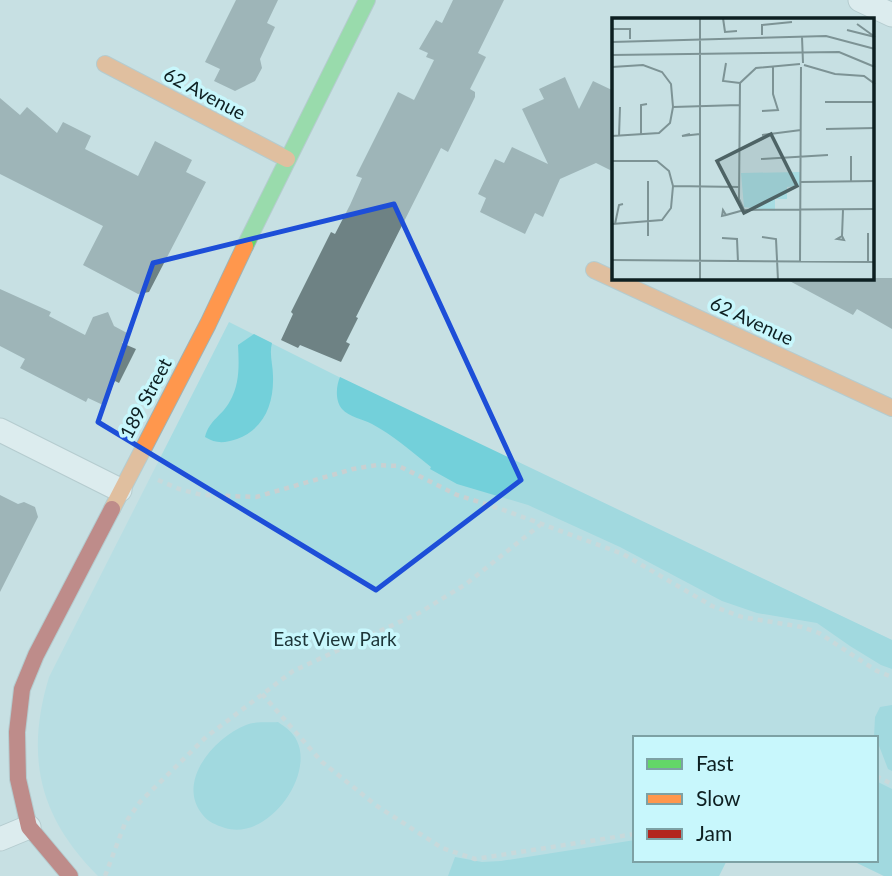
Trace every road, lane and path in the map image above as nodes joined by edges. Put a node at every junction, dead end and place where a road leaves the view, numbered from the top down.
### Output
1 (367, 0) edge
2 (860, 0) edge
3 (892, 15) edge
4 (105, 64) dead end
5 (287, 159) junction
6 (594, 270) dead end
7 (612, 278) edge
8 (616, 280) edge
9 (892, 408) edge
10 (0, 429) edge
11 (153, 478) dead end
12 (120, 490) junction
13 (540, 524) junction
14 (892, 677) edge
15 (262, 694) junction
16 (29, 827) junction
17 (633, 834) edge
18 (0, 839) edge
19 (70, 876) edge
20 (105, 876) edge

1 - 5 street, 189 Street
2 - 3 street
4 - 5 street, 62 Avenue
5 - 12 street, 189 Street
6 - 7 street, 62 Avenue
8 - 9 street, 62 Avenue
10 - 12 street
11 - 13 path
12 - 16 street, 189 Street
13 - 14 path
13 - 15 path
15 - 17 path
15 - 20 path
16 - 18 street
16 - 19 street

